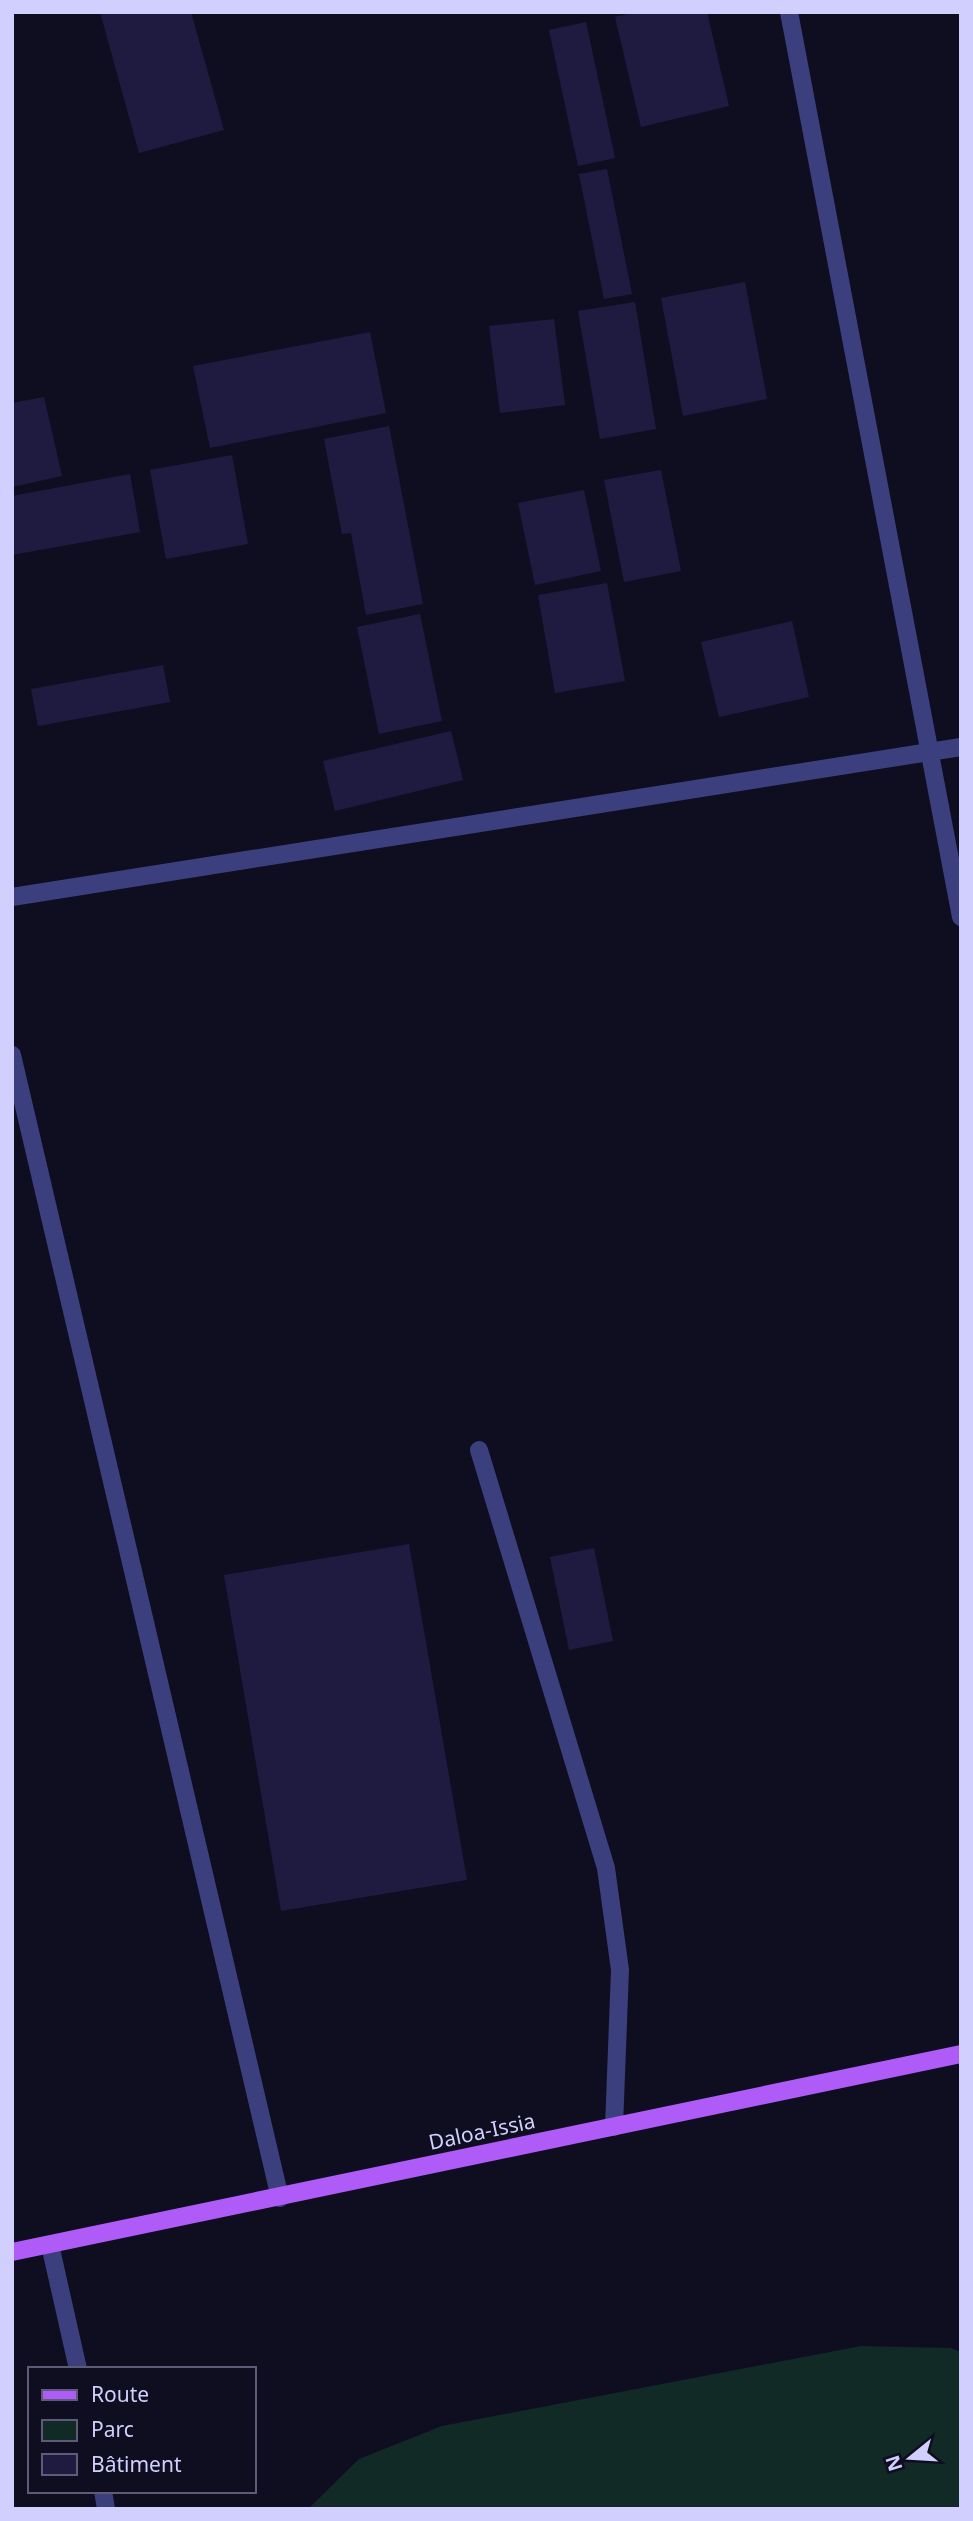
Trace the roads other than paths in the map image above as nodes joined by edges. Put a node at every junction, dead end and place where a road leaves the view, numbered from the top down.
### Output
1 (789, 12) edge
2 (961, 747) edge
3 (930, 753) junction
4 (12, 897) edge
5 (961, 916) edge
6 (12, 1055) edge
7 (479, 1450) dead end
8 (961, 2054) edge
9 (614, 2127) junction
10 (280, 2198) junction
11 (50, 2245) junction
12 (12, 2252) edge
13 (78, 2367) edge

1 - 3 street
2 - 3 street
3 - 4 street
3 - 5 street
6 - 10 street
7 - 9 street
8 - 9 main road, Daloa-Issia
9 - 10 main road, Daloa-Issia
10 - 11 main road, Daloa-Issia
11 - 12 main road, Daloa-Issia
11 - 13 street

